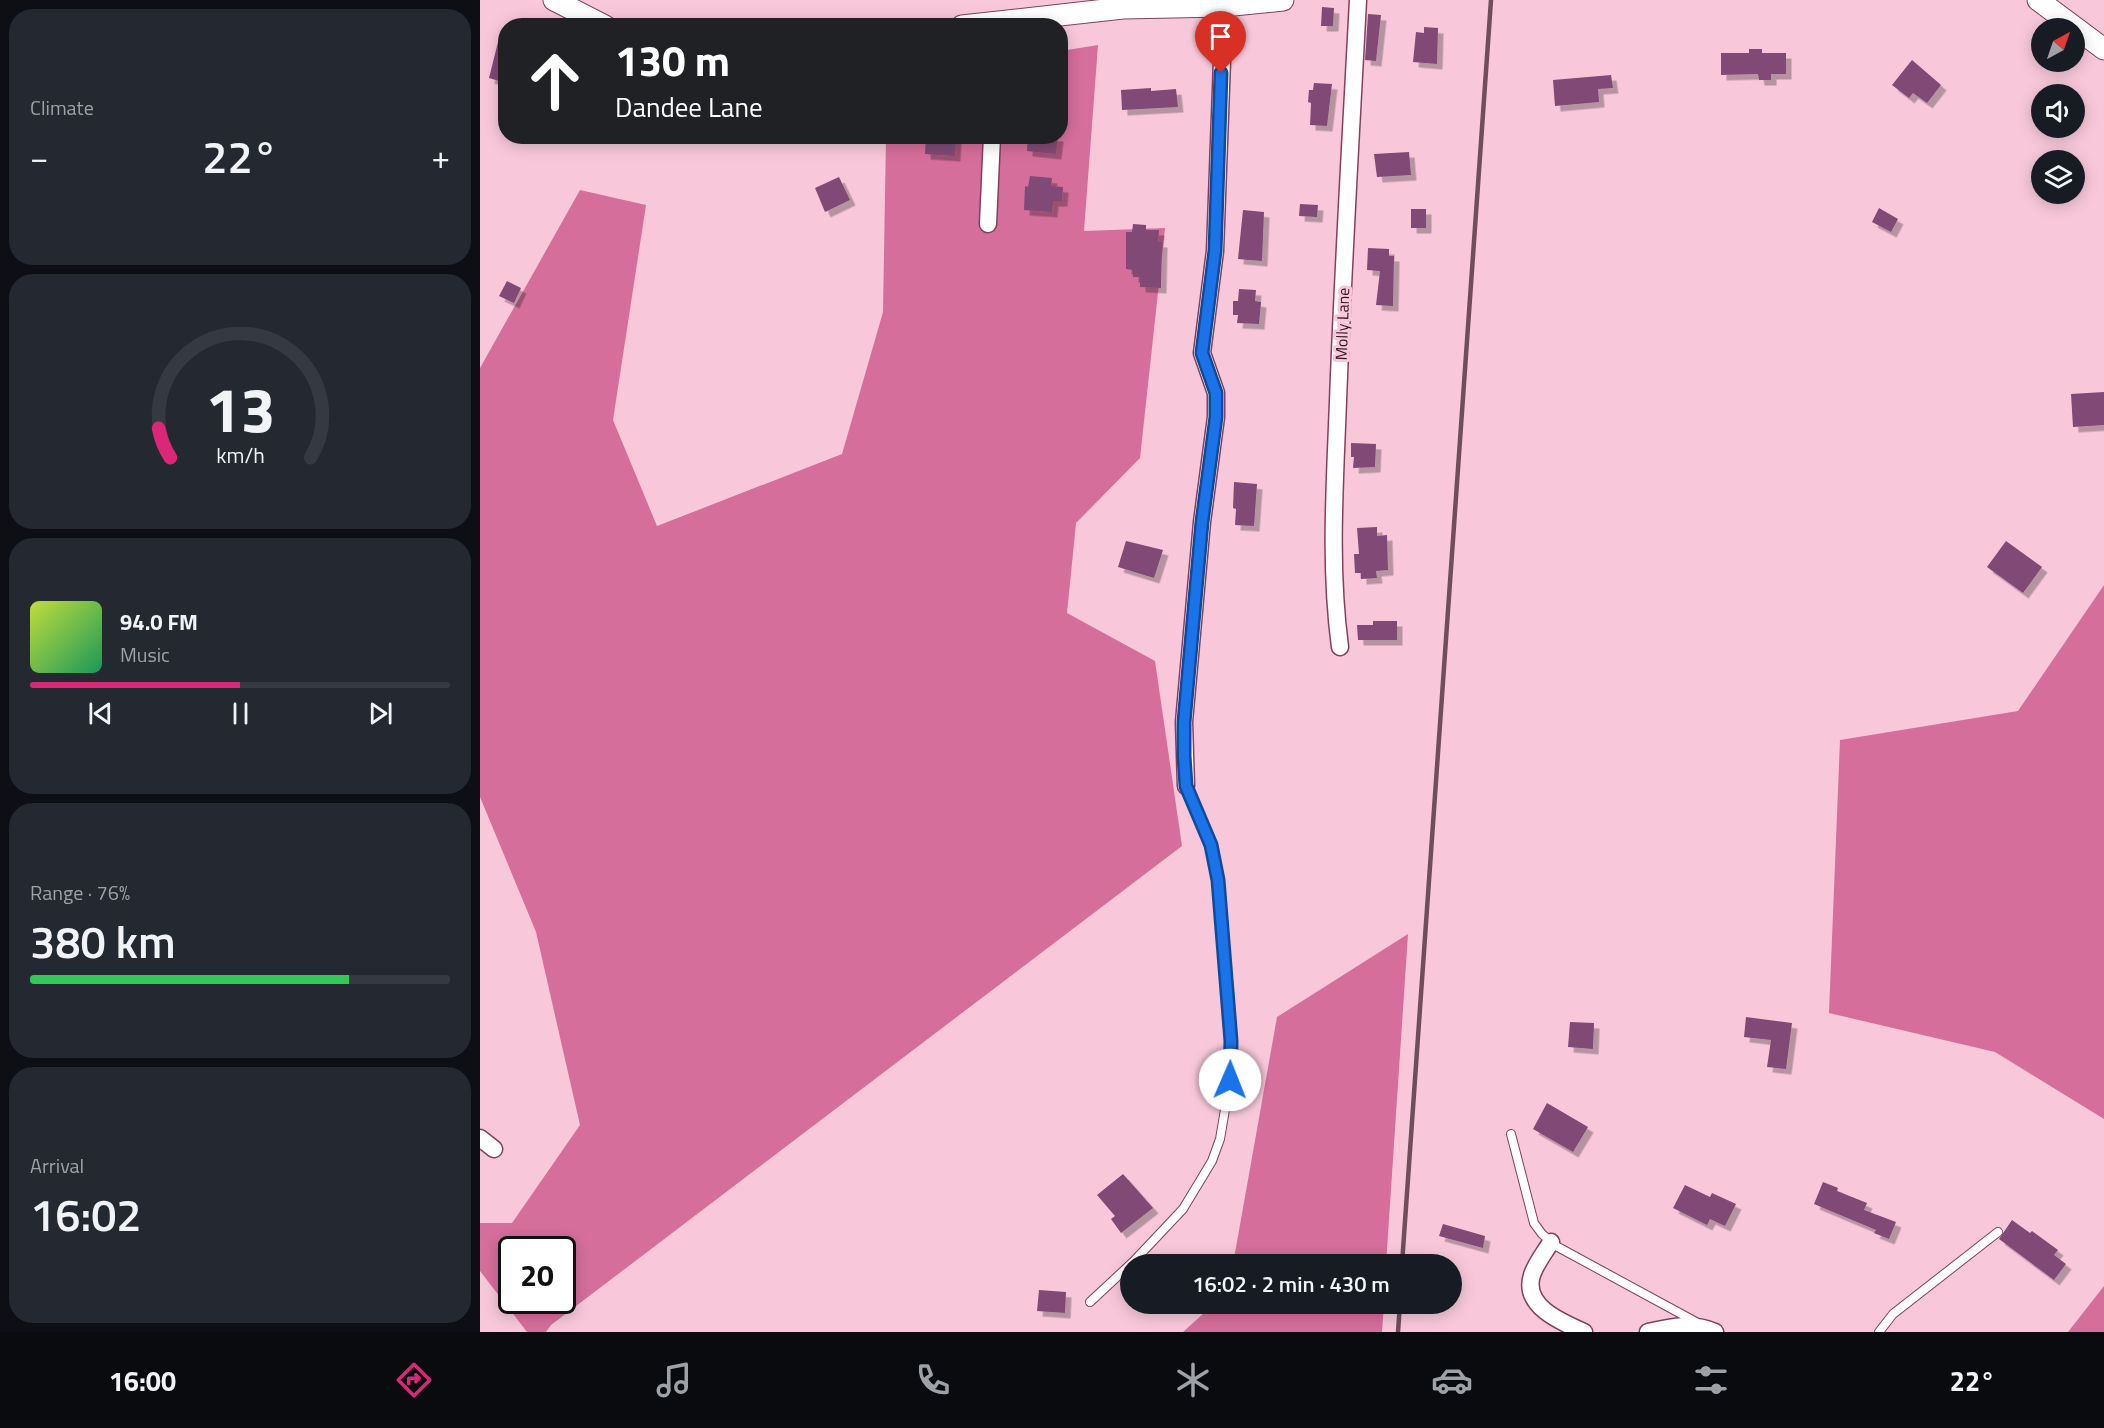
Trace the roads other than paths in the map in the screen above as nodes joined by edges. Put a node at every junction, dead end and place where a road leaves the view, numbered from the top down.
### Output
1 (554, 0) edge
2 (1283, 0) edge
3 (1358, 0) edge
4 (2038, 0) edge
5 (1174, 3) edge
6 (1224, 6) junction
7 (589, 18) edge
8 (1044, 18) edge
9 (2104, 49) edge
10 (992, 144) edge
11 (988, 224) dead end
12 (1340, 647) dead end
13 (1186, 786) joint
14 (1512, 1134) dead end
15 (480, 1138) edge
16 (494, 1149) dead end
17 (1998, 1232) dead end
18 (1551, 1242) junction
19 (1090, 1302) dead end
20 (1579, 1330) edge
21 (1711, 1330) edge
22 (1648, 1332) edge
23 (1879, 1332) edge

1 - 7 street
2 - 6 street
3 - 12 street, Molly Lane
4 - 9 street
5 - 6 street
5 - 8 street
6 - 13 street
10 - 11 street
13 - 19 lane
14 - 18 lane
15 - 16 street
17 - 23 lane
18 - 20 street
18 - 21 lane
21 - 22 street

